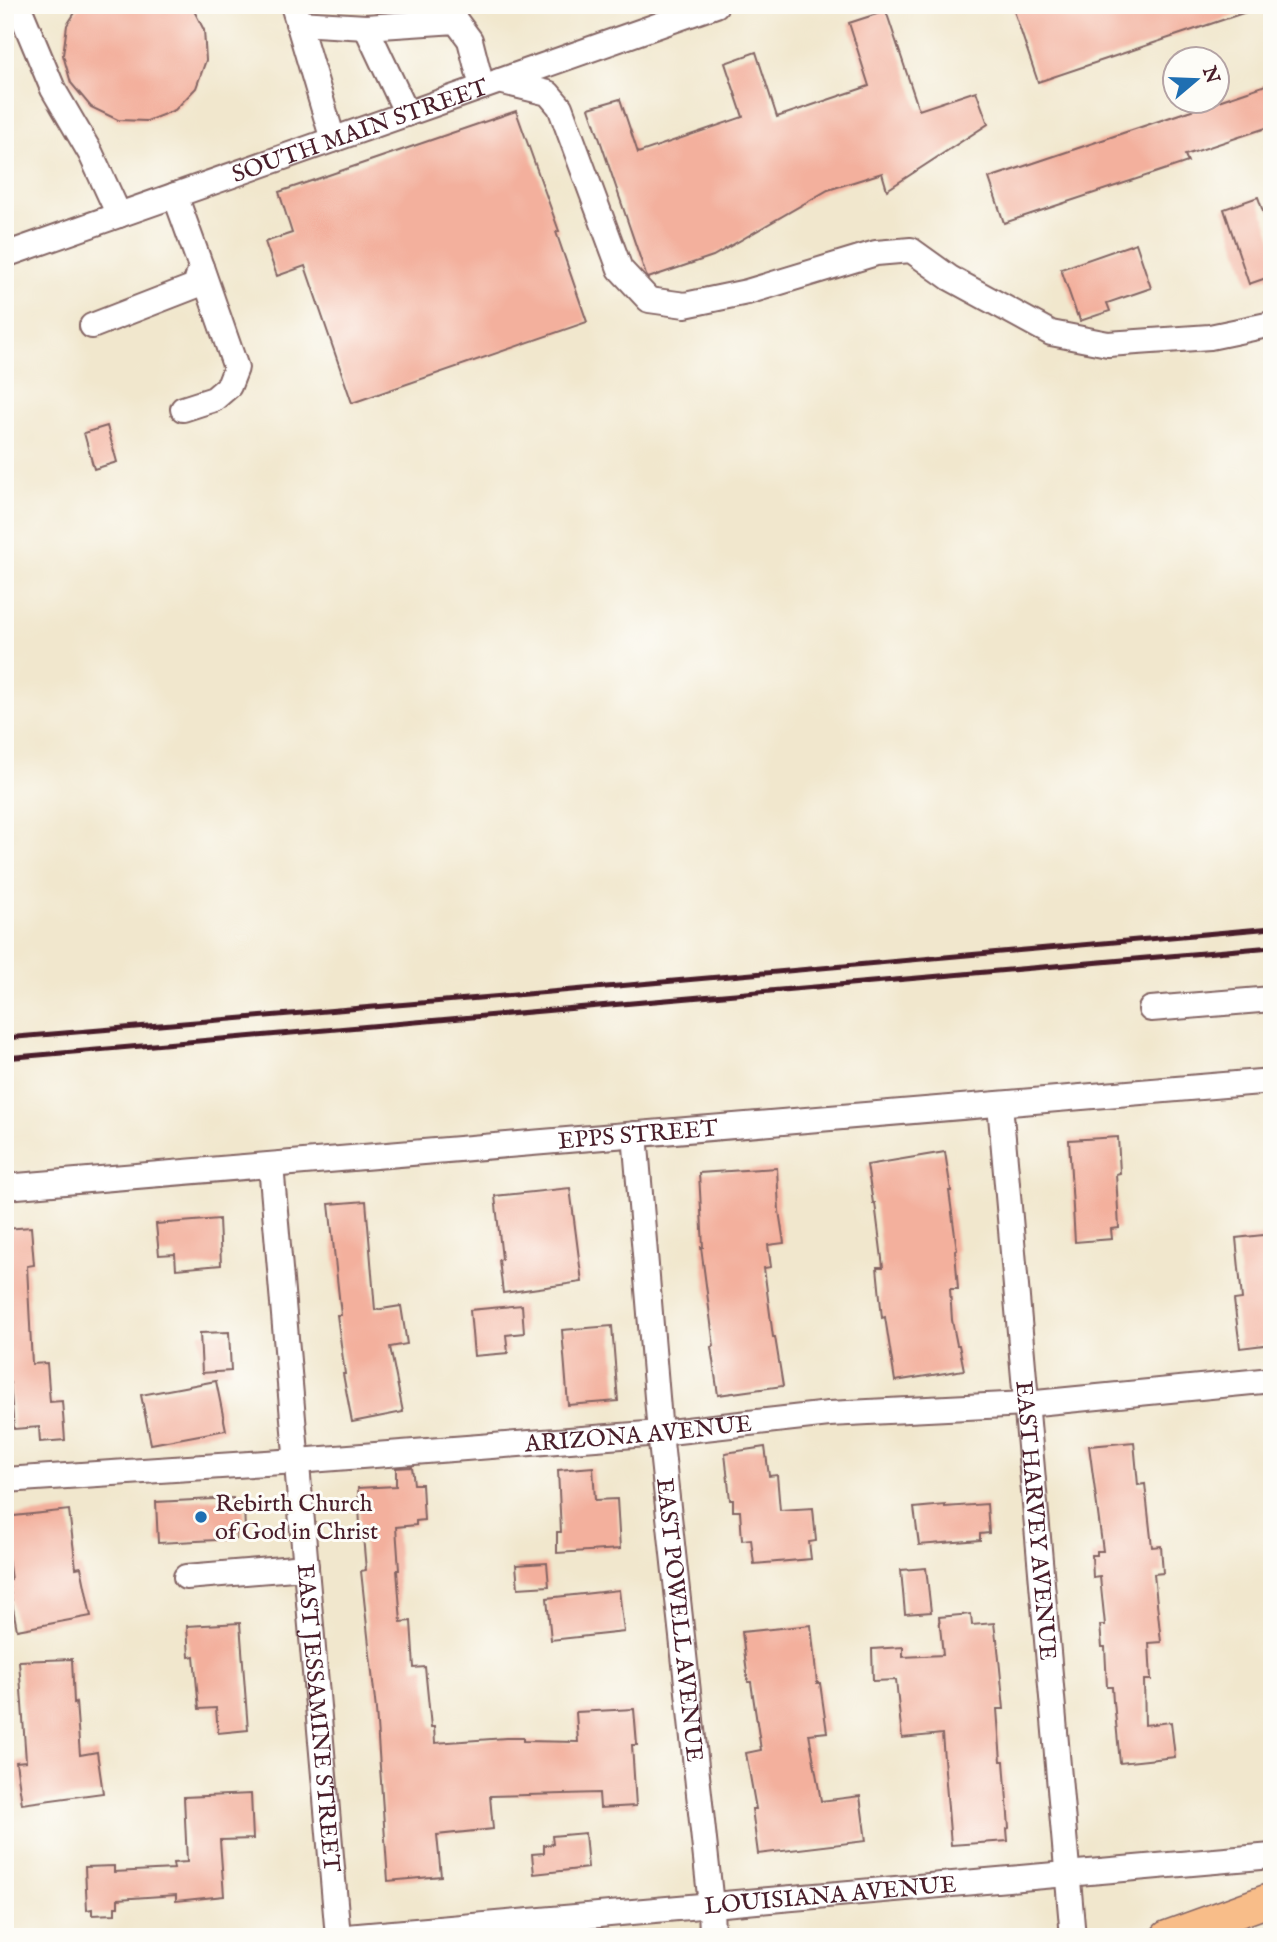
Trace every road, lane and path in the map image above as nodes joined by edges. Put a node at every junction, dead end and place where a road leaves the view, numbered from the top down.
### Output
1 (18, 5) edge
2 (716, 5) edge
3 (296, 14) edge
4 (366, 27) junction
5 (491, 84) junction
6 (407, 114) junction
7 (333, 140) junction
8 (175, 195) junction
9 (119, 215) junction
10 (5, 255) edge
11 (201, 267) junction
12 (1272, 324) edge
13 (92, 326) dead end
14 (183, 410) dead end
15 (1272, 999) edge
16 (1151, 1009) dead end
17 (1272, 1081) edge
18 (1000, 1104) junction
19 (635, 1135) junction
20 (271, 1165) junction
21 (5, 1187) edge
22 (1272, 1380) edge
23 (1026, 1404) junction
24 (660, 1433) junction
25 (297, 1461) junction
26 (5, 1480) edge
27 (306, 1567) junction
28 (186, 1577) dead end
29 (1272, 1856) edge
30 (1067, 1873) junction
31 (1272, 1899) edge
32 (711, 1905) junction
33 (338, 1937) edge
34 (347, 1937) edge
35 (712, 1937) edge
36 (1073, 1937) edge
37 (1167, 1937) edge

1 - 9 street
2 - 5 street, SOUTH MAIN STREET
3 - 4 street
3 - 7 street
4 - 5 street
4 - 6 street
5 - 6 street, SOUTH MAIN STREET
5 - 12 street
6 - 7 street, SOUTH MAIN STREET
7 - 8 street, SOUTH MAIN STREET
8 - 9 street, SOUTH MAIN STREET
8 - 11 street
9 - 10 street, SOUTH MAIN STREET
11 - 13 street
11 - 14 street
15 - 16 street
17 - 18 street, EPPS STREET
18 - 19 street, EPPS STREET
18 - 23 street, EAST HARVEY AVENUE
19 - 20 street, EPPS STREET
19 - 24 street, EAST POWELL AVENUE
20 - 21 street, EPPS STREET
20 - 25 street, EAST JESSAMINE STREET
22 - 23 street, ARIZONA AVENUE
23 - 24 street, ARIZONA AVENUE
23 - 30 street, EAST HARVEY AVENUE
24 - 25 street, ARIZONA AVENUE
24 - 32 street, EAST POWELL AVENUE
25 - 26 street, ARIZONA AVENUE
25 - 27 street, EAST JESSAMINE STREET
27 - 28 street
27 - 33 street, EAST JESSAMINE STREET
29 - 30 street, LOUISIANA AVENUE
30 - 32 street, LOUISIANA AVENUE
30 - 36 street, EAST HARVEY AVENUE
31 - 37 main road
32 - 34 street, LOUISIANA AVENUE
32 - 35 street, EAST POWELL AVENUE

